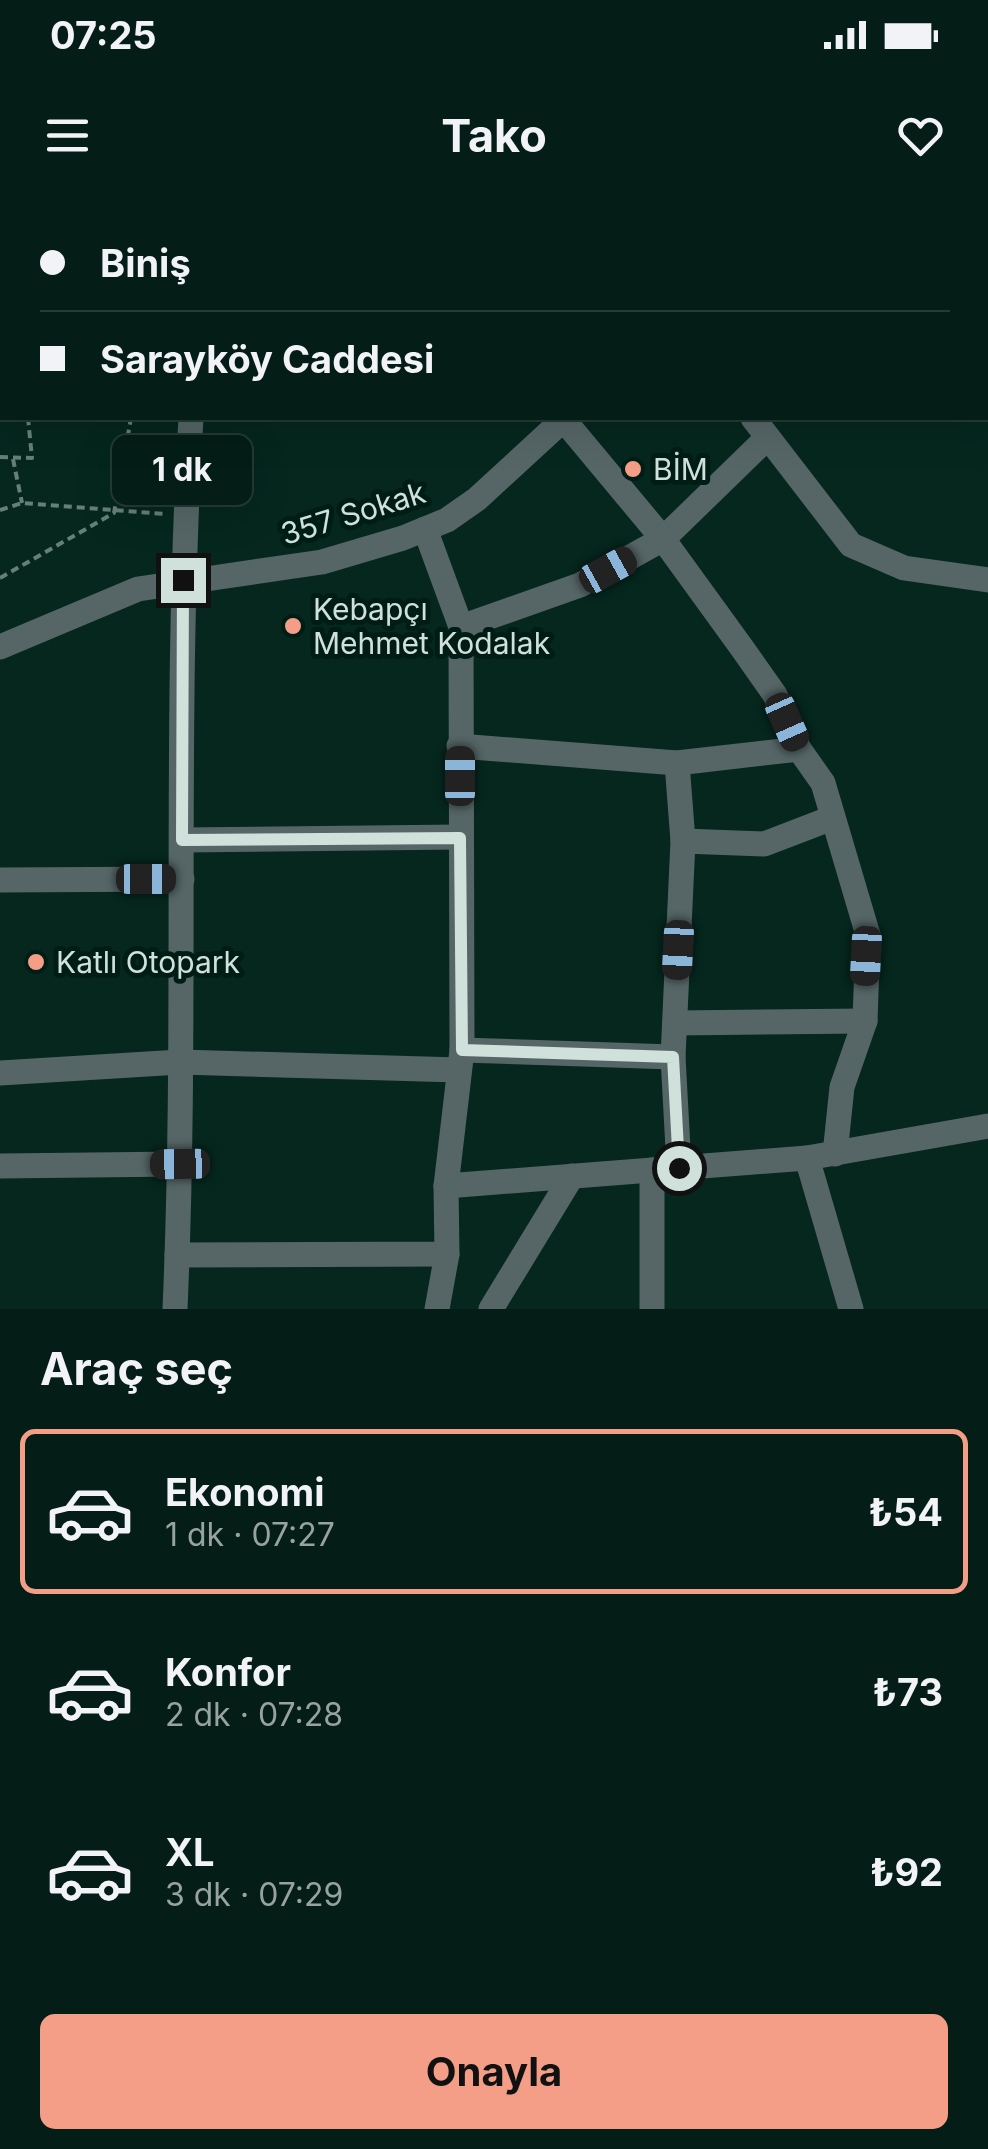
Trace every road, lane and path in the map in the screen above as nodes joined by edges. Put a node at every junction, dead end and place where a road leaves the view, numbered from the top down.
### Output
1 (28, 420) edge
2 (131, 420) edge
3 (190, 420) edge
4 (562, 420) edge
5 (566, 420) edge
6 (759, 428) edge
7 (0, 457) edge
8 (13, 459) junction
9 (0, 464) edge
10 (22, 503) junction
11 (0, 510) edge
12 (114, 512) junction
13 (185, 515) junction
14 (425, 529) junction
15 (663, 539) junction
16 (0, 578) edge
17 (183, 580) junction
18 (988, 580) edge
19 (460, 627) junction
20 (0, 647) edge
21 (460, 746) junction
22 (800, 749) junction
23 (677, 763) junction
24 (832, 818) junction
25 (460, 838) junction
26 (182, 840) junction
27 (683, 841) junction
28 (182, 878) junction
29 (0, 880) edge
30 (865, 1020) junction
31 (675, 1022) junction
32 (673, 1057) junction
33 (460, 1060) junction
34 (180, 1062) junction
35 (0, 1073) edge
36 (988, 1126) edge
37 (835, 1154) junction
38 (807, 1158) junction
39 (180, 1164) junction
40 (0, 1166) edge
41 (679, 1168) junction
42 (652, 1170) junction
43 (572, 1176) junction
44 (446, 1186) junction
45 (447, 1254) junction
46 (177, 1255) junction
47 (174, 1309) edge
48 (437, 1309) edge
49 (491, 1309) edge
50 (652, 1309) edge
51 (851, 1309) edge

1 - 8 path
2 - 12 path
3 - 13 street
4 - 14 street, 357 Sokak
5 - 15 street
6 - 15 street
6 - 18 street
7 - 8 path
8 - 9 path
8 - 10 path
10 - 11 path
10 - 12 path
12 - 13 path
12 - 16 path
13 - 17 street
14 - 17 street, 357 Sokak
14 - 19 street
15 - 19 street
15 - 22 street
17 - 20 street, 357 Sokak
17 - 26 street
19 - 21 street
21 - 23 street
21 - 25 street
22 - 23 street
22 - 24 street
23 - 27 street
24 - 27 street
24 - 30 street
25 - 26 street
25 - 33 street
26 - 28 street
27 - 31 street
28 - 29 street
28 - 34 street
30 - 31 street
30 - 37 street
31 - 32 street
32 - 33 street
32 - 41 street
33 - 34 street
33 - 44 street
34 - 35 street
34 - 39 street
36 - 37 street
37 - 38 street
38 - 41 street
38 - 51 street
39 - 40 street
39 - 46 street
41 - 42 street
42 - 43 street
42 - 50 street
43 - 44 street
43 - 49 street
44 - 45 street
45 - 46 street
45 - 48 street
46 - 47 street

